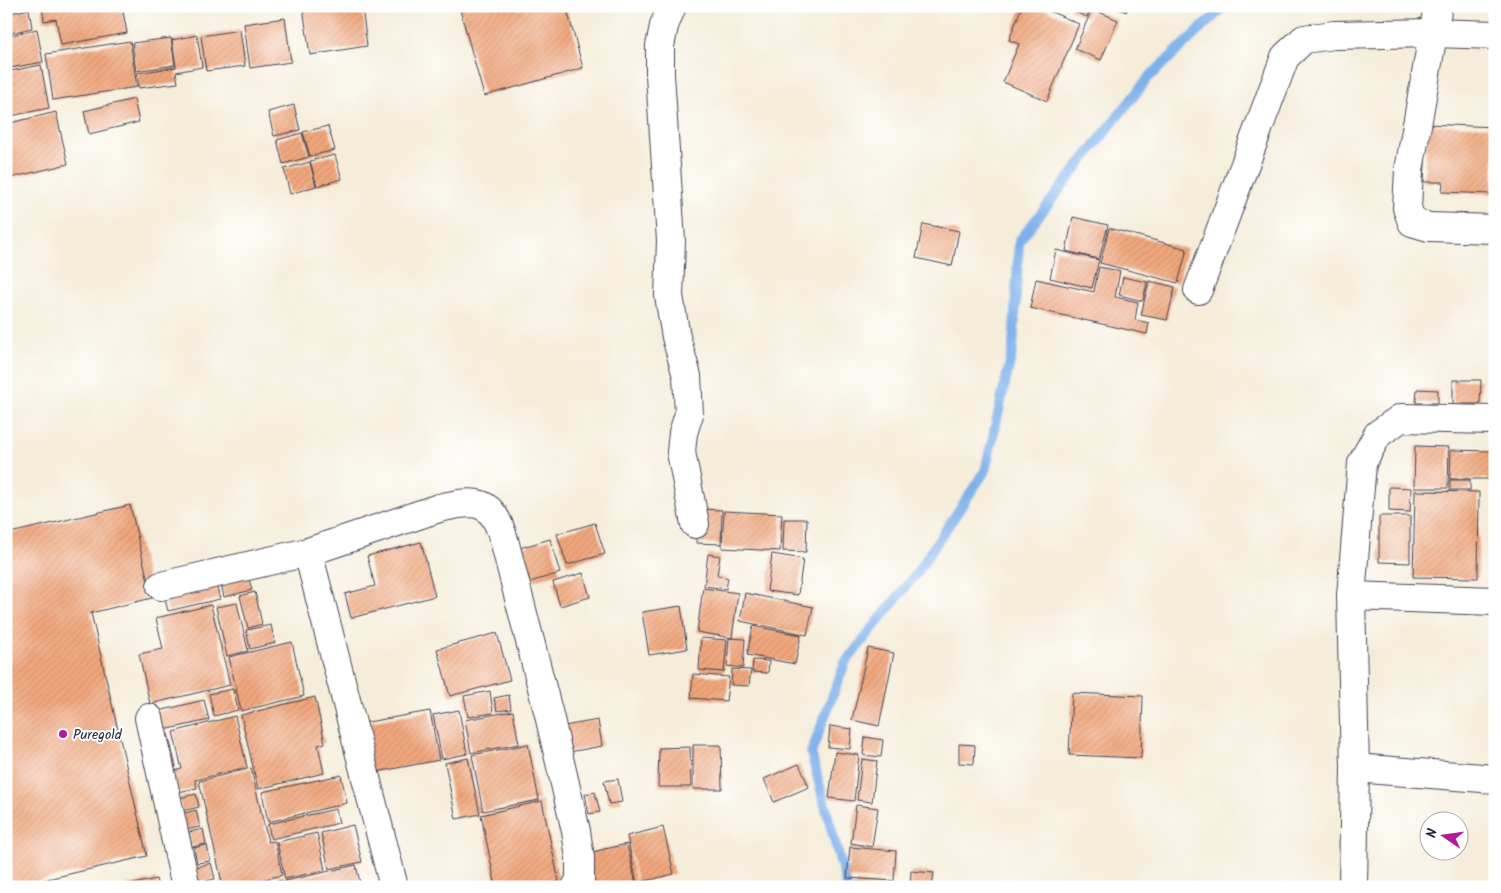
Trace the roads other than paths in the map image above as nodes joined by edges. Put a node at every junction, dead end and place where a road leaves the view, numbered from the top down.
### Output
1 (672, 6) edge
2 (1438, 6) edge
3 (1434, 33) junction
4 (1495, 35) edge
5 (1495, 229) edge
6 (1198, 290) dead end
7 (1495, 420) edge
8 (695, 524) dead end
9 (308, 552) junction
10 (161, 586) dead end
11 (1351, 596) junction
12 (1495, 601) edge
13 (149, 718) dead end
14 (1355, 768) junction
15 (1495, 779) edge
16 (186, 887) edge
17 (394, 887) edge
18 (576, 887) edge
19 (1353, 887) edge

1 - 8 street
2 - 3 street
3 - 4 street
3 - 5 street
3 - 6 street
7 - 11 street
9 - 10 street
9 - 17 street
9 - 18 street
11 - 12 street
11 - 14 street
13 - 16 street
14 - 15 street
14 - 19 street

